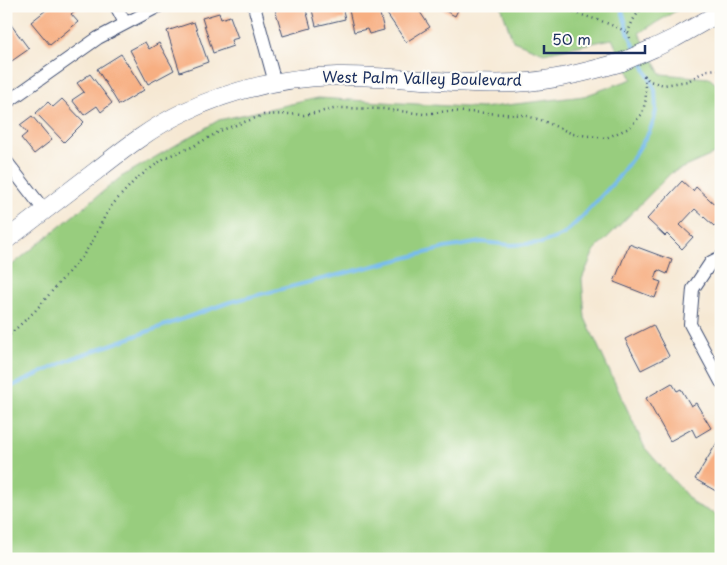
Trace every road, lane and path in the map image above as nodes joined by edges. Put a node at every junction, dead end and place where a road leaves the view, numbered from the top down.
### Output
1 (116, 6) edge
2 (158, 6) edge
3 (254, 6) edge
4 (560, 6) edge
5 (643, 6) edge
6 (721, 12) edge
7 (125, 23) junction
8 (628, 32) junction
9 (630, 38) dead end
10 (721, 69) edge
11 (275, 82) junction
12 (6, 103) edge
13 (6, 161) edge
14 (44, 210) junction
15 (6, 240) edge
16 (721, 257) edge
17 (6, 338) edge
18 (721, 382) edge

1 - 7 street
2 - 7 street
3 - 11 street
4 - 8 path
5 - 8 path
6 - 11 street, West Palm Valley Boulevard, bridge
7 - 12 street
8 - 9 path
10 - 17 path
11 - 14 street, West Palm Valley Boulevard
13 - 14 street
14 - 15 street, West Palm Valley Boulevard
16 - 18 street

